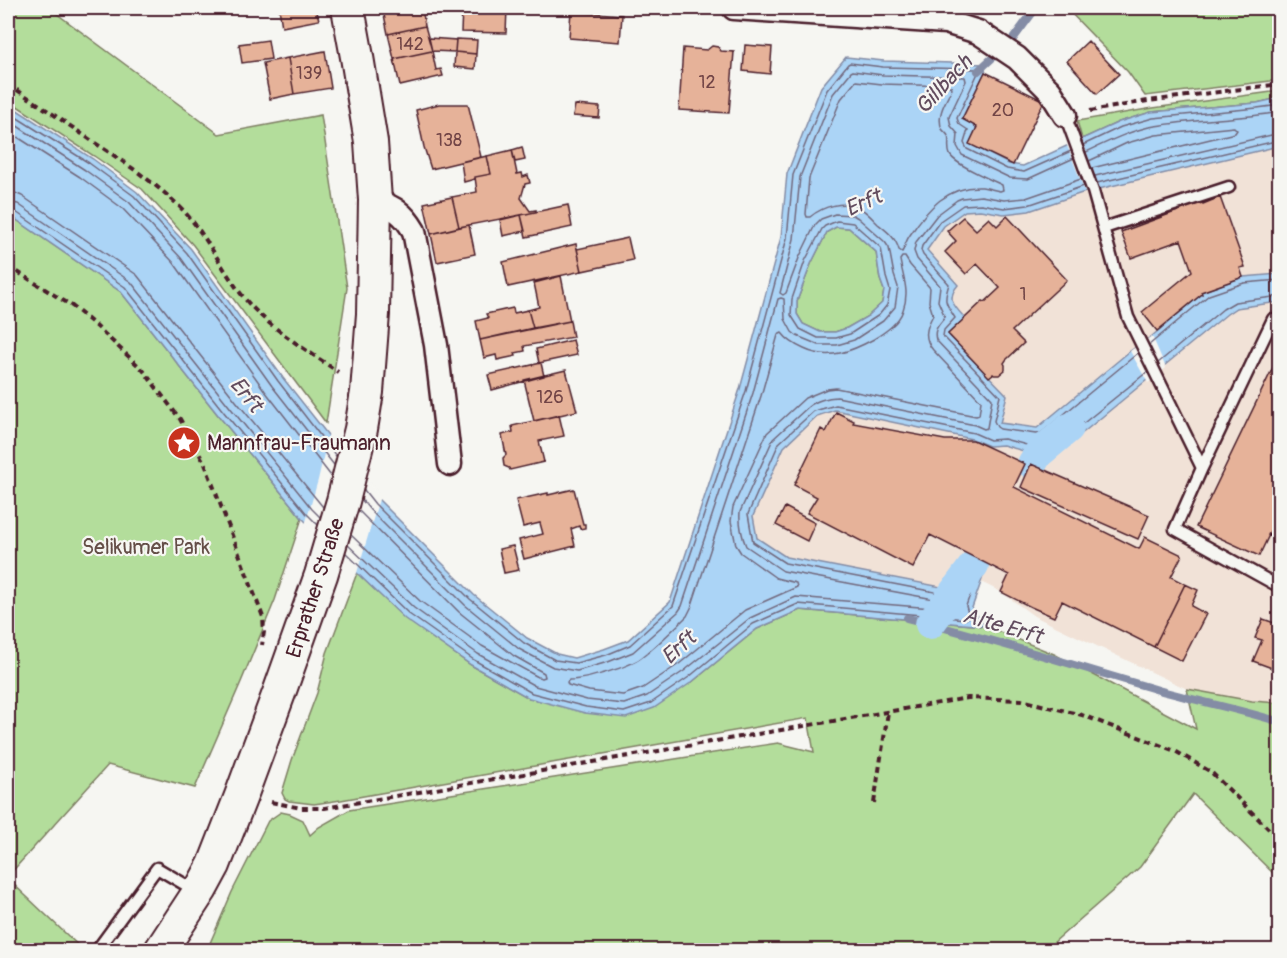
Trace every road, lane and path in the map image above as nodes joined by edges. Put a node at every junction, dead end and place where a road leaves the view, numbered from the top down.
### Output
1 (348, 8) edge
2 (734, 8) edge
3 (949, 15) edge
4 (8, 84) edge
5 (1280, 84) edge
6 (1065, 115) junction
7 (1229, 187) dead end
8 (375, 200) junction
9 (1104, 228) junction
10 (8, 266) edge
11 (1280, 319) edge
12 (367, 392) junction
13 (450, 464) dead end
14 (1202, 468) junction
15 (1280, 587) edge
16 (260, 653) dead end
17 (888, 712) junction
18 (241, 796) junction
19 (874, 803) dead end
20 (1280, 840) edge
21 (199, 893) junction
22 (99, 946) dead end
23 (161, 951) edge

1 - 8 main road, Erprather Straße
2 - 3 street
3 - 6 street
4 - 12 path
5 - 6 path
6 - 9 lane
7 - 9 lane
8 - 12 main road, Erprather Straße
8 - 13 street
9 - 14 lane
10 - 16 path
11 - 14 lane
12 - 18 main road, Erprather Straße
14 - 15 lane
17 - 18 path
17 - 19 path
17 - 20 path
18 - 21 main road, Erprather Straße
21 - 22 lane
21 - 23 main road, Erprather Straße

